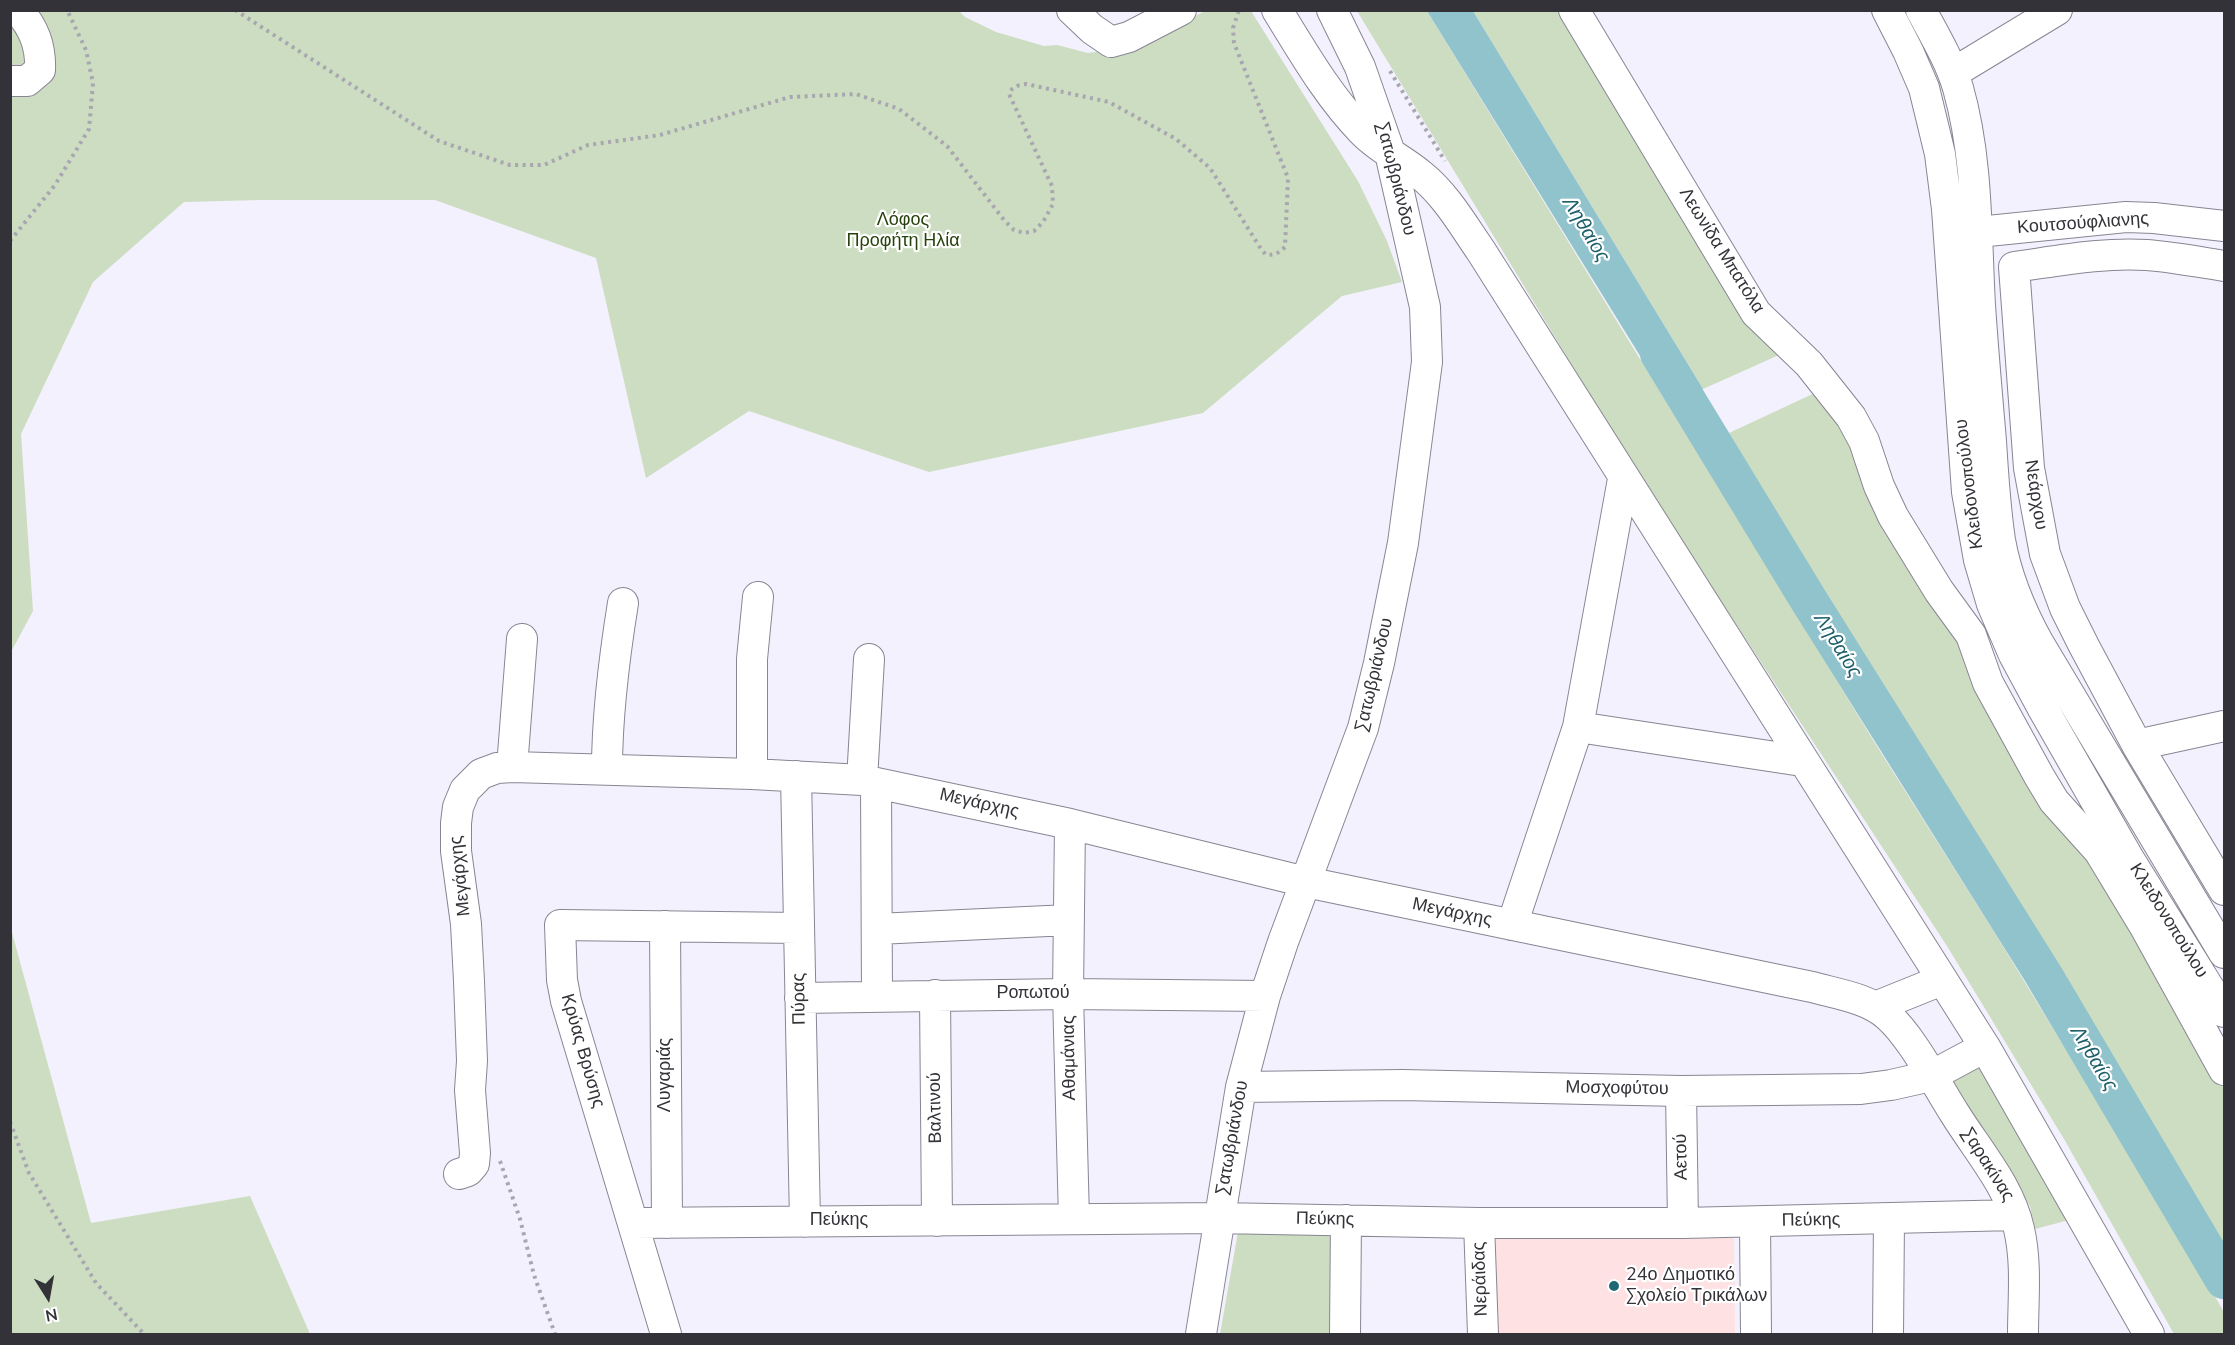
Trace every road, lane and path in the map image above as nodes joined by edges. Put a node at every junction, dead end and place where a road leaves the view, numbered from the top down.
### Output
1 (18, 10) edge
2 (67, 10) edge
3 (235, 10) edge
4 (1072, 10) edge
5 (1181, 10) edge
6 (1239, 10) edge
7 (1277, 10) edge
8 (1332, 10) edge
9 (1574, 10) edge
10 (1887, 10) edge
11 (1921, 10) edge
12 (2057, 10) edge
13 (1953, 73) junction
14 (10, 81) edge
15 (1390, 153) junction
16 (2224, 226) edge
17 (1978, 232) junction
18 (10, 241) edge
19 (2224, 266) edge
20 (1623, 479) junction
21 (758, 597) dead end
22 (623, 603) dead end
23 (2065, 608) junction
24 (2028, 624) junction
25 (522, 639) dead end
26 (869, 659) dead end
27 (2224, 726) edge
28 (1578, 727) junction
29 (2137, 746) junction
30 (1802, 761) junction
31 (512, 767) junction
32 (607, 769) junction
33 (752, 774) junction
34 (796, 776) junction
35 (869, 781) junction
36 (1070, 824) junction
37 (2107, 842) junction
38 (1306, 882) junction
39 (2224, 890) edge
40 (1069, 920) junction
41 (1512, 925) junction
42 (665, 926) junction
43 (799, 928) junction
44 (877, 929) junction
45 (2224, 953) edge
46 (1942, 980) junction
47 (1068, 994) junction
48 (935, 995) junction
49 (877, 996) junction
50 (1265, 996) junction
51 (800, 998) junction
52 (1875, 1007) junction
53 (2224, 1012) edge
54 (1985, 1047) junction
55 (2224, 1070) edge
56 (1931, 1076) junction
57 (1241, 1088) junction
58 (1681, 1091) junction
59 (10, 1122) edge
60 (498, 1153) dead end
61 (459, 1174) dead end
62 (2015, 1215) junction
63 (1219, 1218) junction
64 (1889, 1219) junction
65 (1074, 1220) junction
66 (1346, 1220) junction
67 (937, 1221) junction
68 (805, 1222) junction
69 (1479, 1222) junction
70 (1755, 1222) junction
71 (634, 1223) junction
72 (667, 1223) junction
73 (1683, 1223) junction
74 (144, 1335) edge
75 (555, 1335) edge
76 (666, 1335) edge
77 (1200, 1335) edge
78 (1345, 1335) edge
79 (1483, 1335) edge
80 (1756, 1335) edge
81 (1888, 1335) edge
82 (2023, 1335) edge
83 (2149, 1335) edge

1 - 14 street
2 - 18 path
3 - 6 path
4 - 5 street
7 - 15 street
8 - 15 street, Σατωβριάνδου
9 - 37 street, Λεωνίδα Μπατόλα
10 - 37 street, Κλειδονοπούλου
11 - 13 street, Κλειδονοπούλου
12 - 13 street
13 - 17 street, Κλειδονοπούλου
15 - 20 street
15 - 38 street, Σατωβριάνδου
16 - 17 street, Κουτσούφλιανης
17 - 24 street, Κλειδονοπούλου
19 - 23 street, Νεάρχου
20 - 28 street
20 - 30 street
21 - 33 street
22 - 32 street
23 - 24 street
23 - 29 street, Νεάρχου
24 - 45 street, Κλειδονοπούλου
25 - 31 street
26 - 35 street
27 - 29 street
28 - 30 street
28 - 41 street
29 - 39 street, Νεάρχου
30 - 46 street
31 - 32 street, Μεγάρχης
31 - 61 street, Μεγάρχης
32 - 33 street, Μεγάρχης
33 - 34 street, Μεγάρχης
34 - 35 street, Μεγάρχης
34 - 43 street, Πύρας
35 - 36 street, Μεγάρχης
35 - 44 street
36 - 38 street, Μεγάρχης
36 - 40 street, Αθαμάνιας
37 - 53 street, Κλειδονοπούλου
37 - 55 street
38 - 41 street, Μεγάρχης
38 - 50 street, Σατωβριάνδου
40 - 44 street
40 - 47 street, Αθαμάνιας
41 - 52 street, Μεγάρχης
42 - 43 street, Κρύας Βρύσης
42 - 71 street, Κρύας Βρύσης
42 - 72 street, Λυγαριάς
43 - 51 street, Πύρας
44 - 49 street
46 - 52 street
46 - 54 street
47 - 48 street, Ροπωτού
47 - 50 street, Ροπωτού
47 - 65 street, Αθαμάνιας
48 - 49 street, Ροπωτού
48 - 67 street, Βαλτινού
49 - 51 street, Ροπωτού
50 - 57 street, Σατωβριάνδου
51 - 68 street, Πύρας
52 - 56 street, Μεγάρχης
54 - 56 street, Μοσχοφύτου
54 - 83 street
56 - 58 street, Μοσχοφύτου
56 - 62 street, Σαρακίνας
57 - 58 street, Μοσχοφύτου
57 - 63 street, Σατωβριάνδου
58 - 73 street, Αετού
59 - 74 path
60 - 75 path
62 - 64 street, Πεύκης
62 - 82 street, Σαρακίνας
63 - 65 street, Πεύκης
63 - 66 street, Πεύκης
63 - 77 street, Σατωβριάνδου
64 - 70 street, Πεύκης
64 - 81 street
65 - 67 street, Πεύκης
66 - 69 street, Πεύκης
66 - 78 street
67 - 68 street, Πεύκης
68 - 72 street, Πεύκης
69 - 73 street, Πεύκης
69 - 79 street, Νεράιδας
70 - 73 street, Πεύκης
70 - 80 street
71 - 72 street, Πεύκης
71 - 76 street, Κρύας Βρύσης

